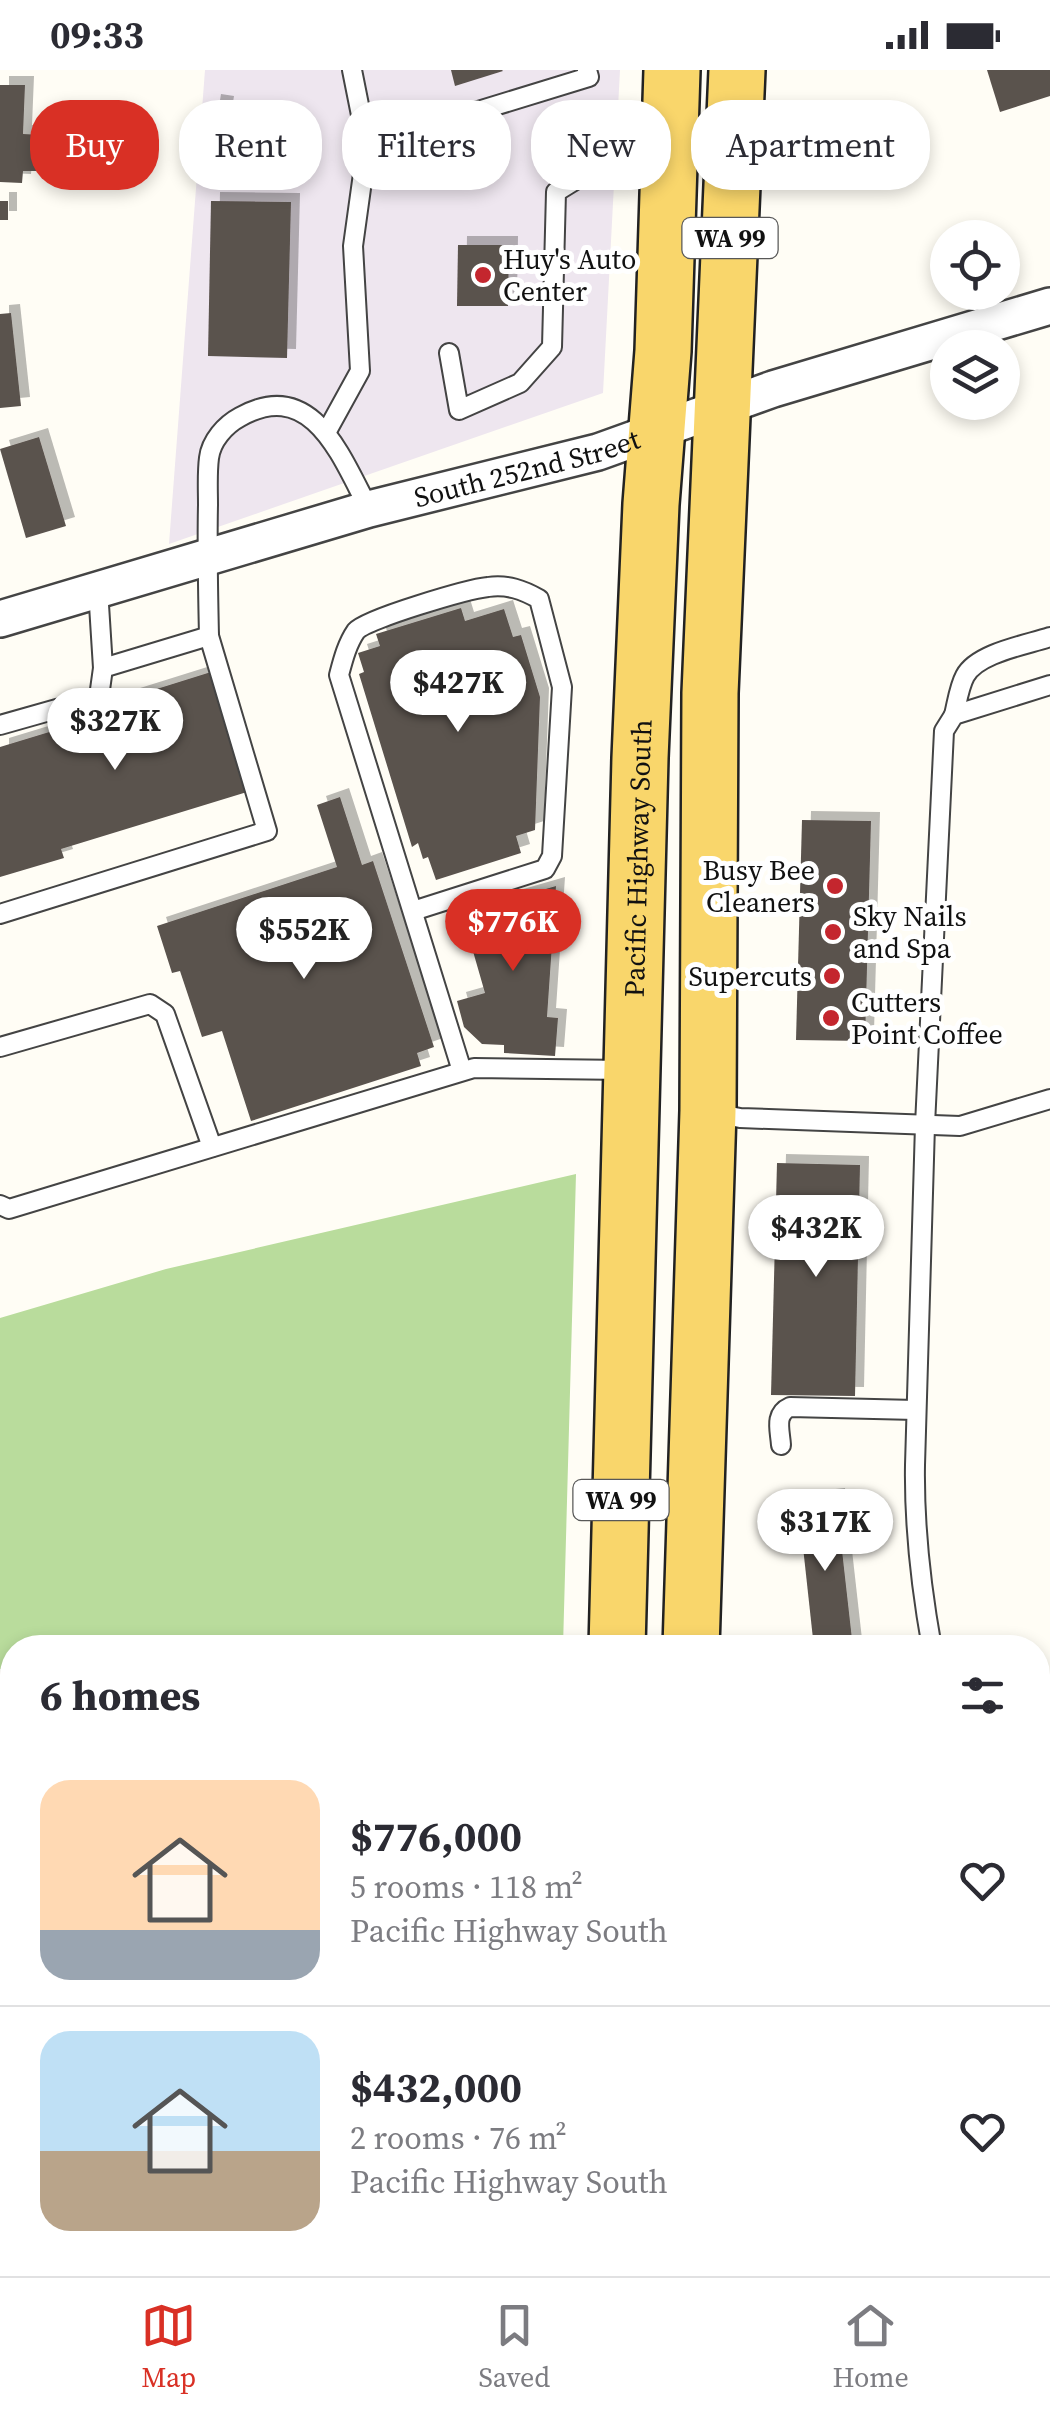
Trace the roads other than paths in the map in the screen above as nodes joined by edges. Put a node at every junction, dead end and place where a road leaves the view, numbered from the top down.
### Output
1 (352, 70) edge
2 (587, 70) edge
3 (672, 70) edge
4 (737, 70) edge
5 (358, 100) edge
6 (671, 100) edge
7 (511, 101) edge
8 (361, 190) edge
9 (559, 190) edge
10 (668, 190) edge
11 (1050, 306) edge
12 (448, 353) dead end
13 (723, 406) junction
14 (657, 430) junction
15 (327, 432) junction
16 (370, 509) junction
17 (207, 557) junction
18 (98, 590) junction
19 (0, 619) edge
20 (209, 636) junction
21 (1050, 637) edge
22 (103, 668) junction
23 (1050, 685) edge
24 (954, 715) junction
25 (0, 725) edge
26 (413, 911) junction
27 (0, 914) edge
28 (0, 1047) edge
29 (632, 1070) junction
30 (462, 1071) junction
31 (1050, 1098) edge
32 (708, 1111) junction
33 (925, 1125) junction
34 (212, 1147) junction
35 (0, 1205) edge
36 (916, 1410) junction
37 (782, 1444) dead end
38 (617, 1635) edge
39 (691, 1635) edge
40 (930, 1635) edge

1 - 5 lane
2 - 7 lane
3 - 6 main road, Pacific Highway South / WA 99
4 - 13 main road, WA 99
8 - 15 lane
9 - 12 lane
10 - 14 main road, Pacific Highway South / WA 99
11 - 13 street, South 252nd Street
13 - 14 street, South 252nd Street
13 - 32 main road, WA 99
14 - 16 street, South 252nd Street
14 - 29 main road, Pacific Highway South / WA 99
15 - 16 lane
15 - 17 lane
16 - 17 street, South 252nd Street
17 - 18 street, South 252nd Street
17 - 20 lane
18 - 19 street, South 252nd Street
18 - 22 lane
20 - 22 lane
20 - 27 lane
21 - 24 lane
22 - 25 lane
23 - 24 lane
24 - 33 lane
26 - 26 lane
26 - 30 lane
28 - 34 lane
29 - 30 lane
29 - 38 main road, Pacific Highway South / WA 99
30 - 34 lane
31 - 33 lane
32 - 33 lane
32 - 39 main road, WA 99
33 - 36 lane
34 - 35 lane
36 - 37 lane
36 - 40 lane

